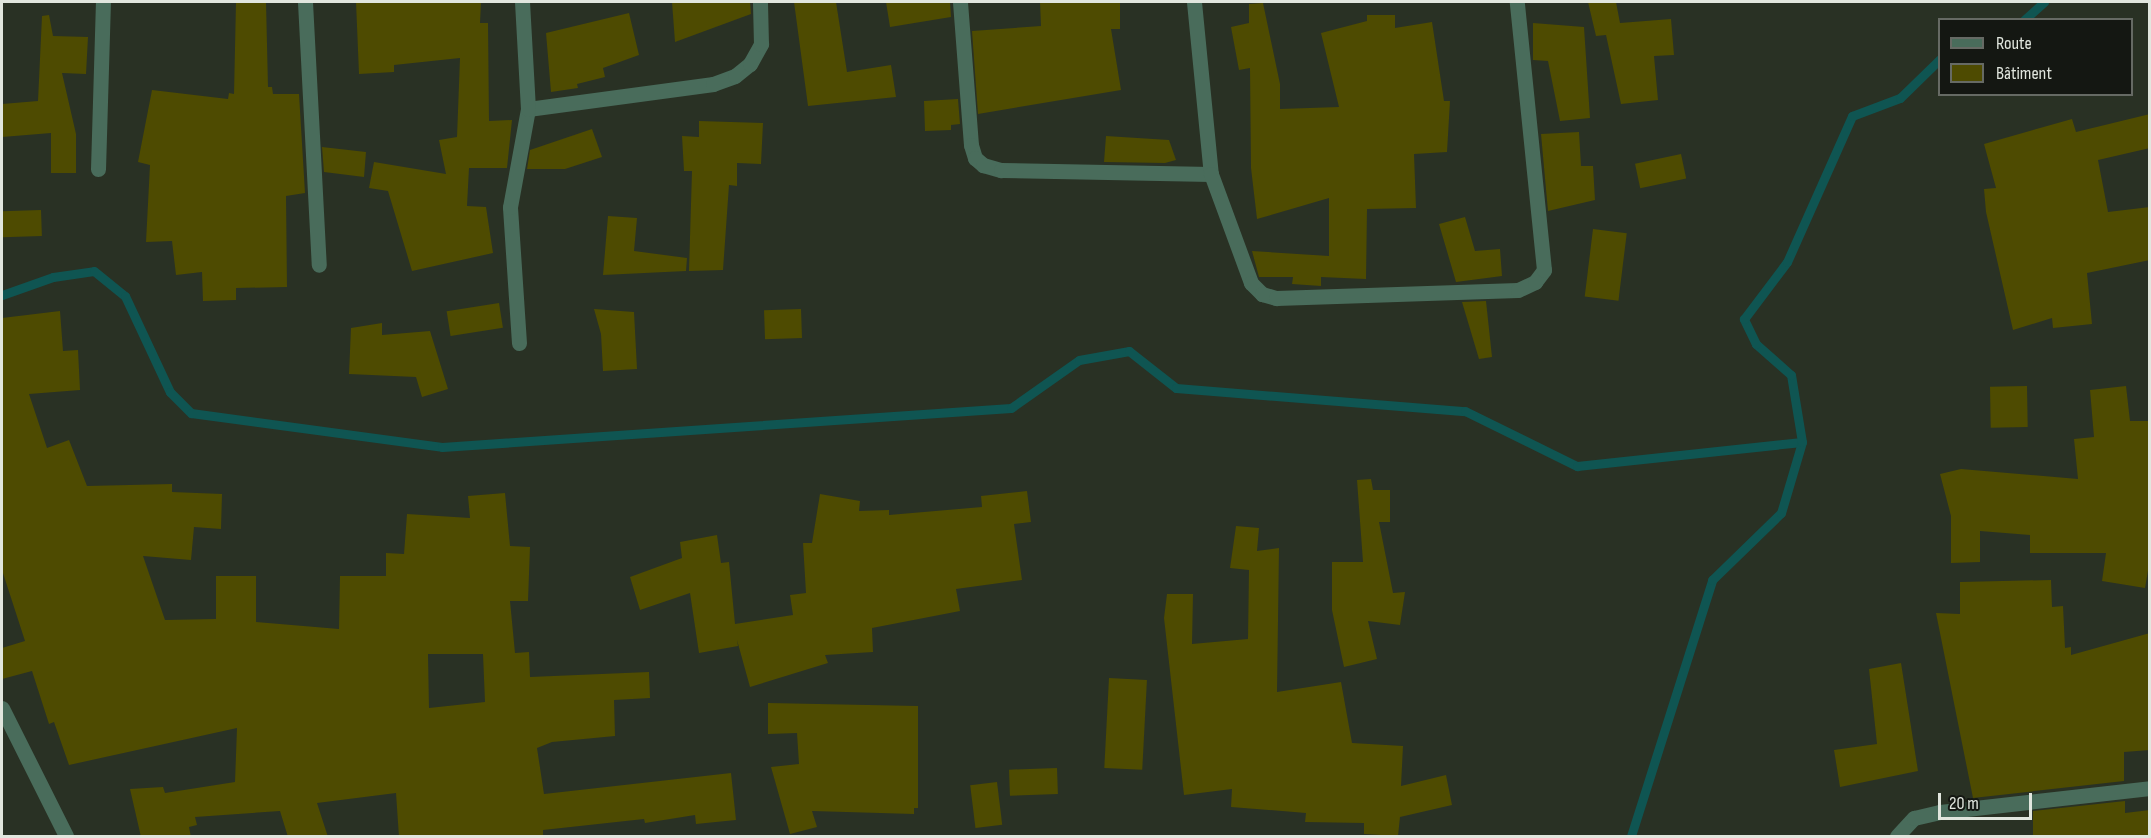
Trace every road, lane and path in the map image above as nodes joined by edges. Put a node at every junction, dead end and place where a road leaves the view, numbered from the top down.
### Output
1 (103, 2) edge
2 (305, 2) edge
3 (522, 2) edge
4 (760, 2) edge
5 (960, 2) edge
6 (1194, 2) edge
7 (1517, 2) edge
8 (528, 109) junction
9 (98, 169) dead end
10 (1211, 174) junction
11 (319, 265) dead end
12 (519, 343) dead end
13 (2, 708) edge
14 (2150, 788) edge
15 (66, 837) edge
16 (1897, 837) edge

1 - 9 street
2 - 11 street
3 - 8 street
4 - 8 street
5 - 10 street
6 - 10 street
7 - 10 street
8 - 12 street
13 - 15 street
14 - 16 street

